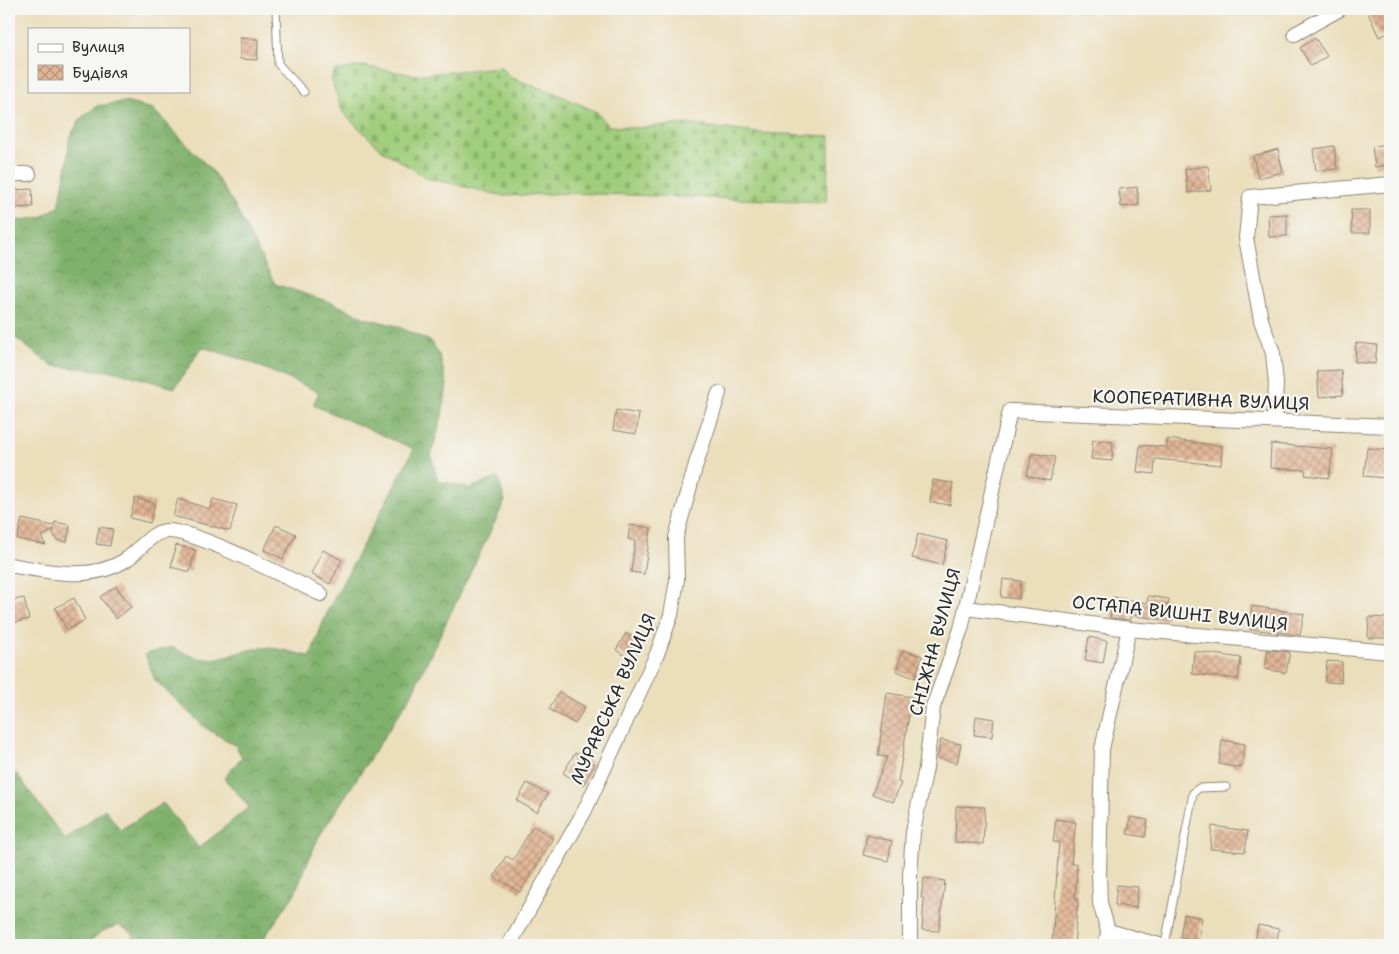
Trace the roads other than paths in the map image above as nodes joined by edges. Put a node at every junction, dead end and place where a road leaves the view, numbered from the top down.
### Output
1 (276, 9) edge
2 (1340, 9) edge
3 (1295, 34) dead end
4 (304, 92) dead end
5 (9, 174) edge
6 (29, 174) dead end
7 (1390, 184) edge
8 (719, 393) dead end
9 (1010, 412) joint
10 (1274, 420) junction
11 (1390, 426) edge
12 (9, 565) edge
13 (321, 594) dead end
14 (966, 608) junction
15 (1129, 628) junction
16 (1390, 652) edge
17 (1226, 788) dead end
18 (1107, 938) edge
19 (509, 945) edge
20 (910, 945) edge
21 (1159, 945) edge
22 (1164, 945) edge

1 - 4 lane
2 - 3 street
5 - 6 street
7 - 10 street
8 - 19 street, МУРАВСЬКА ВУЛИЦЯ
9 - 10 street, КООПЕРАТИВНА ВУЛИЦЯ
9 - 14 street, СНІЖНА ВУЛИЦЯ
10 - 11 street, КООПЕРАТИВНА ВУЛИЦЯ
12 - 13 street
14 - 15 street, ОСТАПА ВИШНІ ВУЛИЦЯ
14 - 20 street, СНІЖНА ВУЛИЦЯ
15 - 16 street, ОСТАПА ВИШНІ ВУЛИЦЯ
15 - 18 street
17 - 22 lane
18 - 21 street

